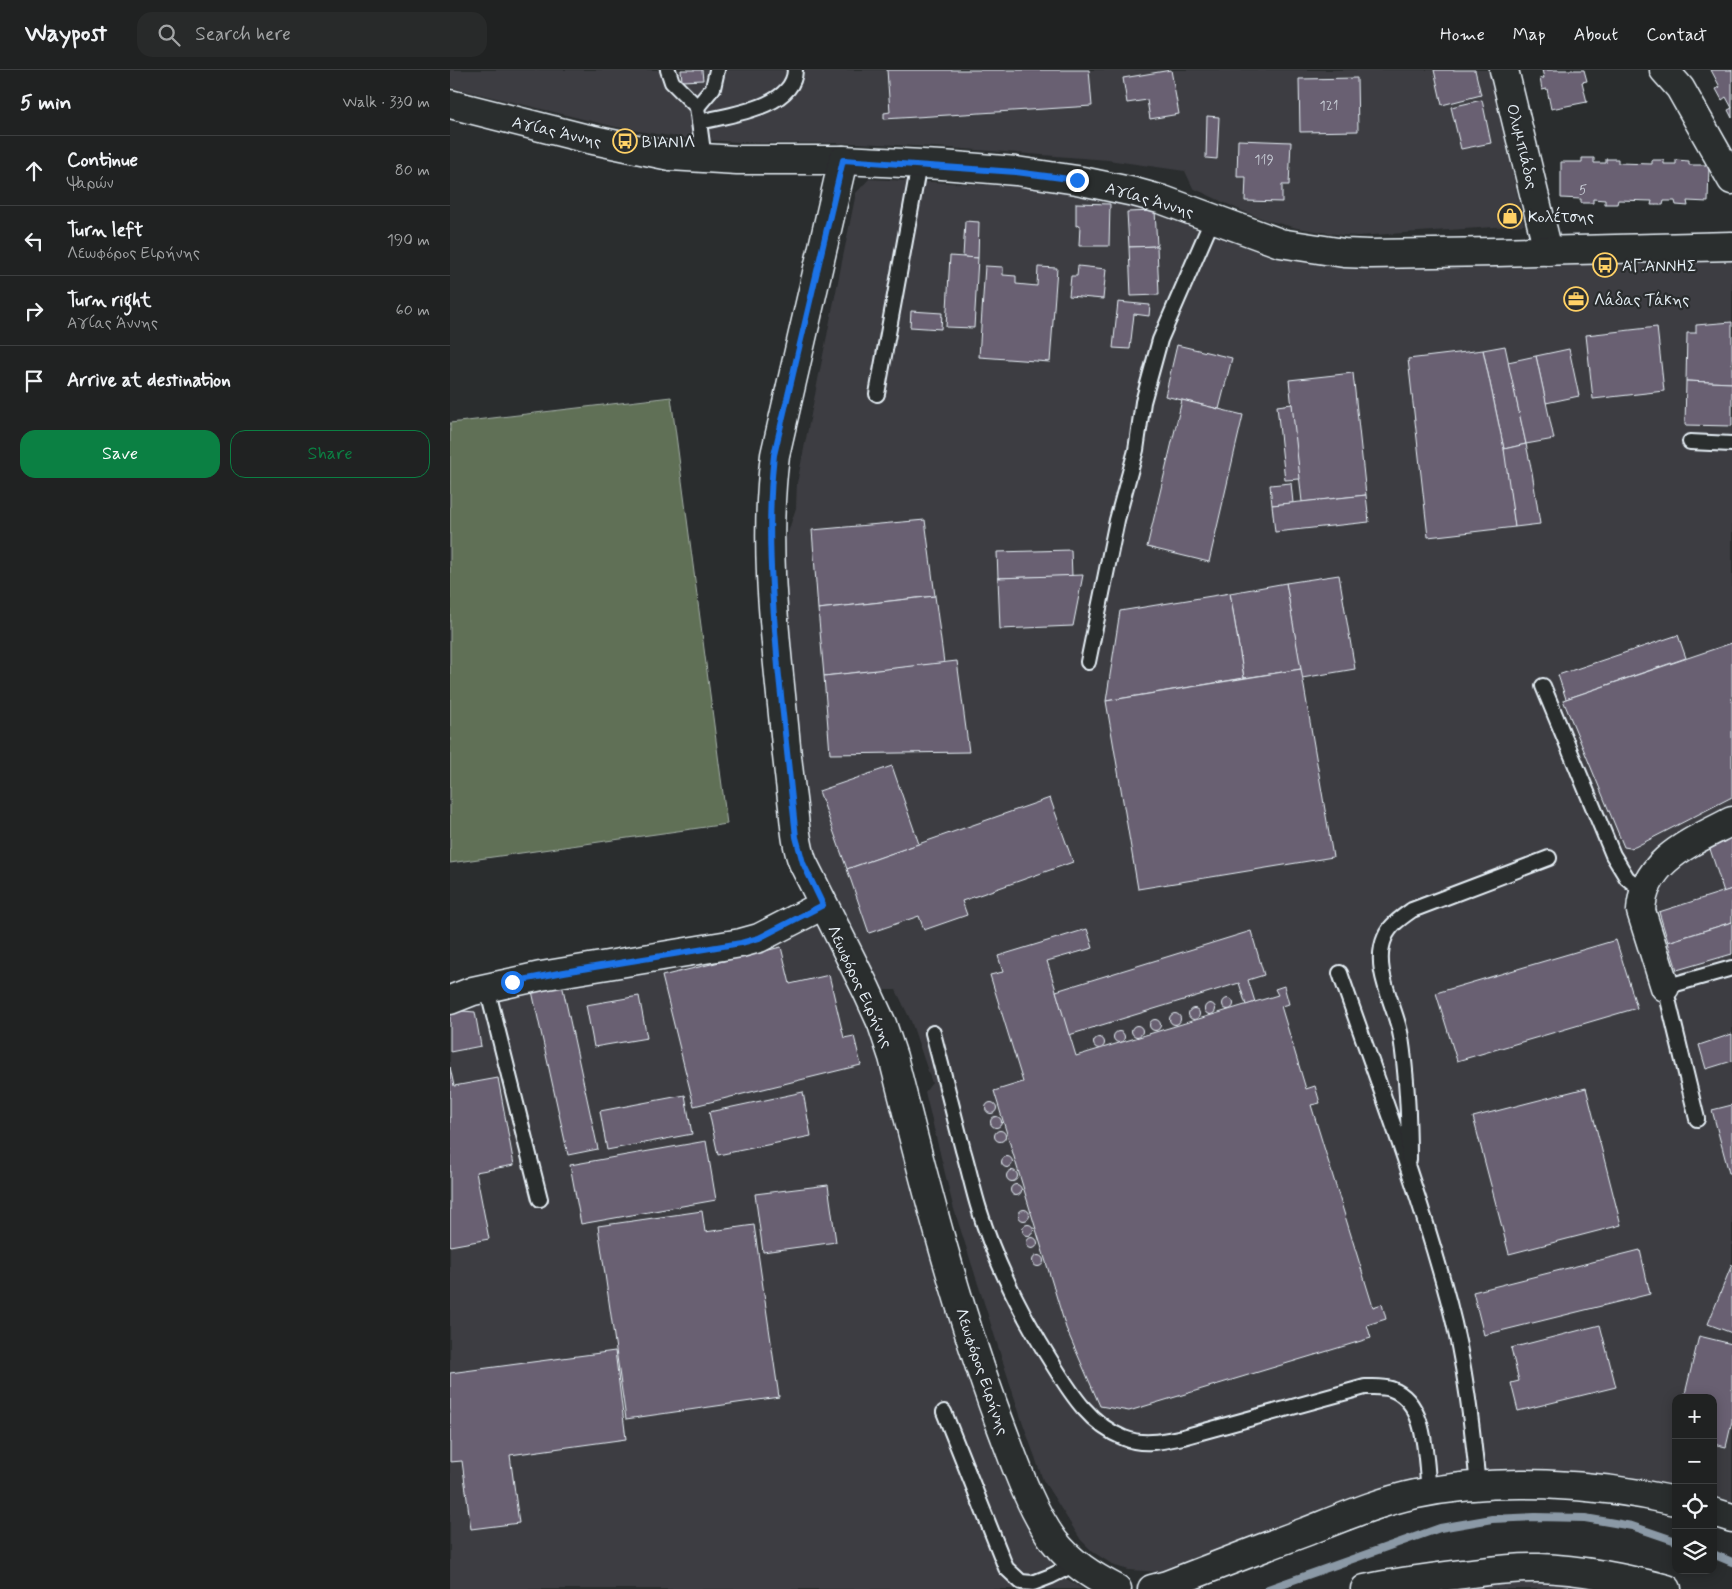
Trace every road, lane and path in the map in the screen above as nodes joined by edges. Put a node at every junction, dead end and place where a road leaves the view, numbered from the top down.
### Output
1 (668, 70) edge
2 (717, 70) edge
3 (795, 70) edge
4 (1504, 70) edge
5 (1664, 70) edge
6 (450, 104) edge
7 (697, 108) junction
8 (699, 122) junction
9 (704, 159) junction
10 (843, 160) junction
11 (919, 164) junction
12 (1732, 180) edge
13 (1213, 218) junction
14 (1732, 246) edge
15 (1548, 251) junction
16 (877, 394) dead end
17 (1690, 442) dead end
18 (1732, 444) edge
19 (1088, 662) dead end
20 (1543, 686) dead end
21 (1732, 821) edge
22 (1549, 858) dead end
23 (1643, 891) junction
24 (823, 905) junction
25 (1732, 968) edge
26 (1340, 973) dead end
27 (1665, 987) junction
28 (487, 988) junction
29 (450, 1000) edge
30 (933, 1033) dead end
31 (1697, 1119) dead end
32 (1408, 1173) junction
33 (540, 1199) dead end
34 (944, 1412) dead end
35 (1478, 1486) junction
36 (1430, 1491) junction
37 (1672, 1500) edge
38 (1717, 1513) edge
39 (1732, 1518) edge
40 (1075, 1564) junction
41 (1661, 1588) edge
42 (1117, 1589) edge
43 (1152, 1589) edge
44 (1365, 1589) edge

1 - 7 lane
2 - 7 lane
3 - 8 lane
4 - 15 street, Ολυμπιάδος
5 - 12 street
6 - 9 street, Αγίας Άννης
7 - 8 lane
8 - 9 lane
9 - 10 street, Αγίας Άννης
10 - 11 street, Αγίας Άννης
10 - 24 street, Λεωφόρος Ειρήνης
11 - 13 street, Αγίας Άννης
11 - 16 lane
13 - 15 street, Αγίας Άννης
13 - 19 lane
14 - 15 street, Αγίας Άννης
17 - 18 lane
20 - 23 lane
21 - 23 street
22 - 32 lane
23 - 27 street
24 - 28 street
24 - 40 street, Λεωφόρος Ειρήνης
25 - 27 lane
26 - 32 lane
27 - 31 lane
28 - 29 street
28 - 33 lane
30 - 36 lane
32 - 35 lane
34 - 40 lane
35 - 36 street
35 - 37 street
36 - 43 street
38 - 39 street
40 - 42 street, Λεωφόρος Ειρήνης
41 - 44 street

